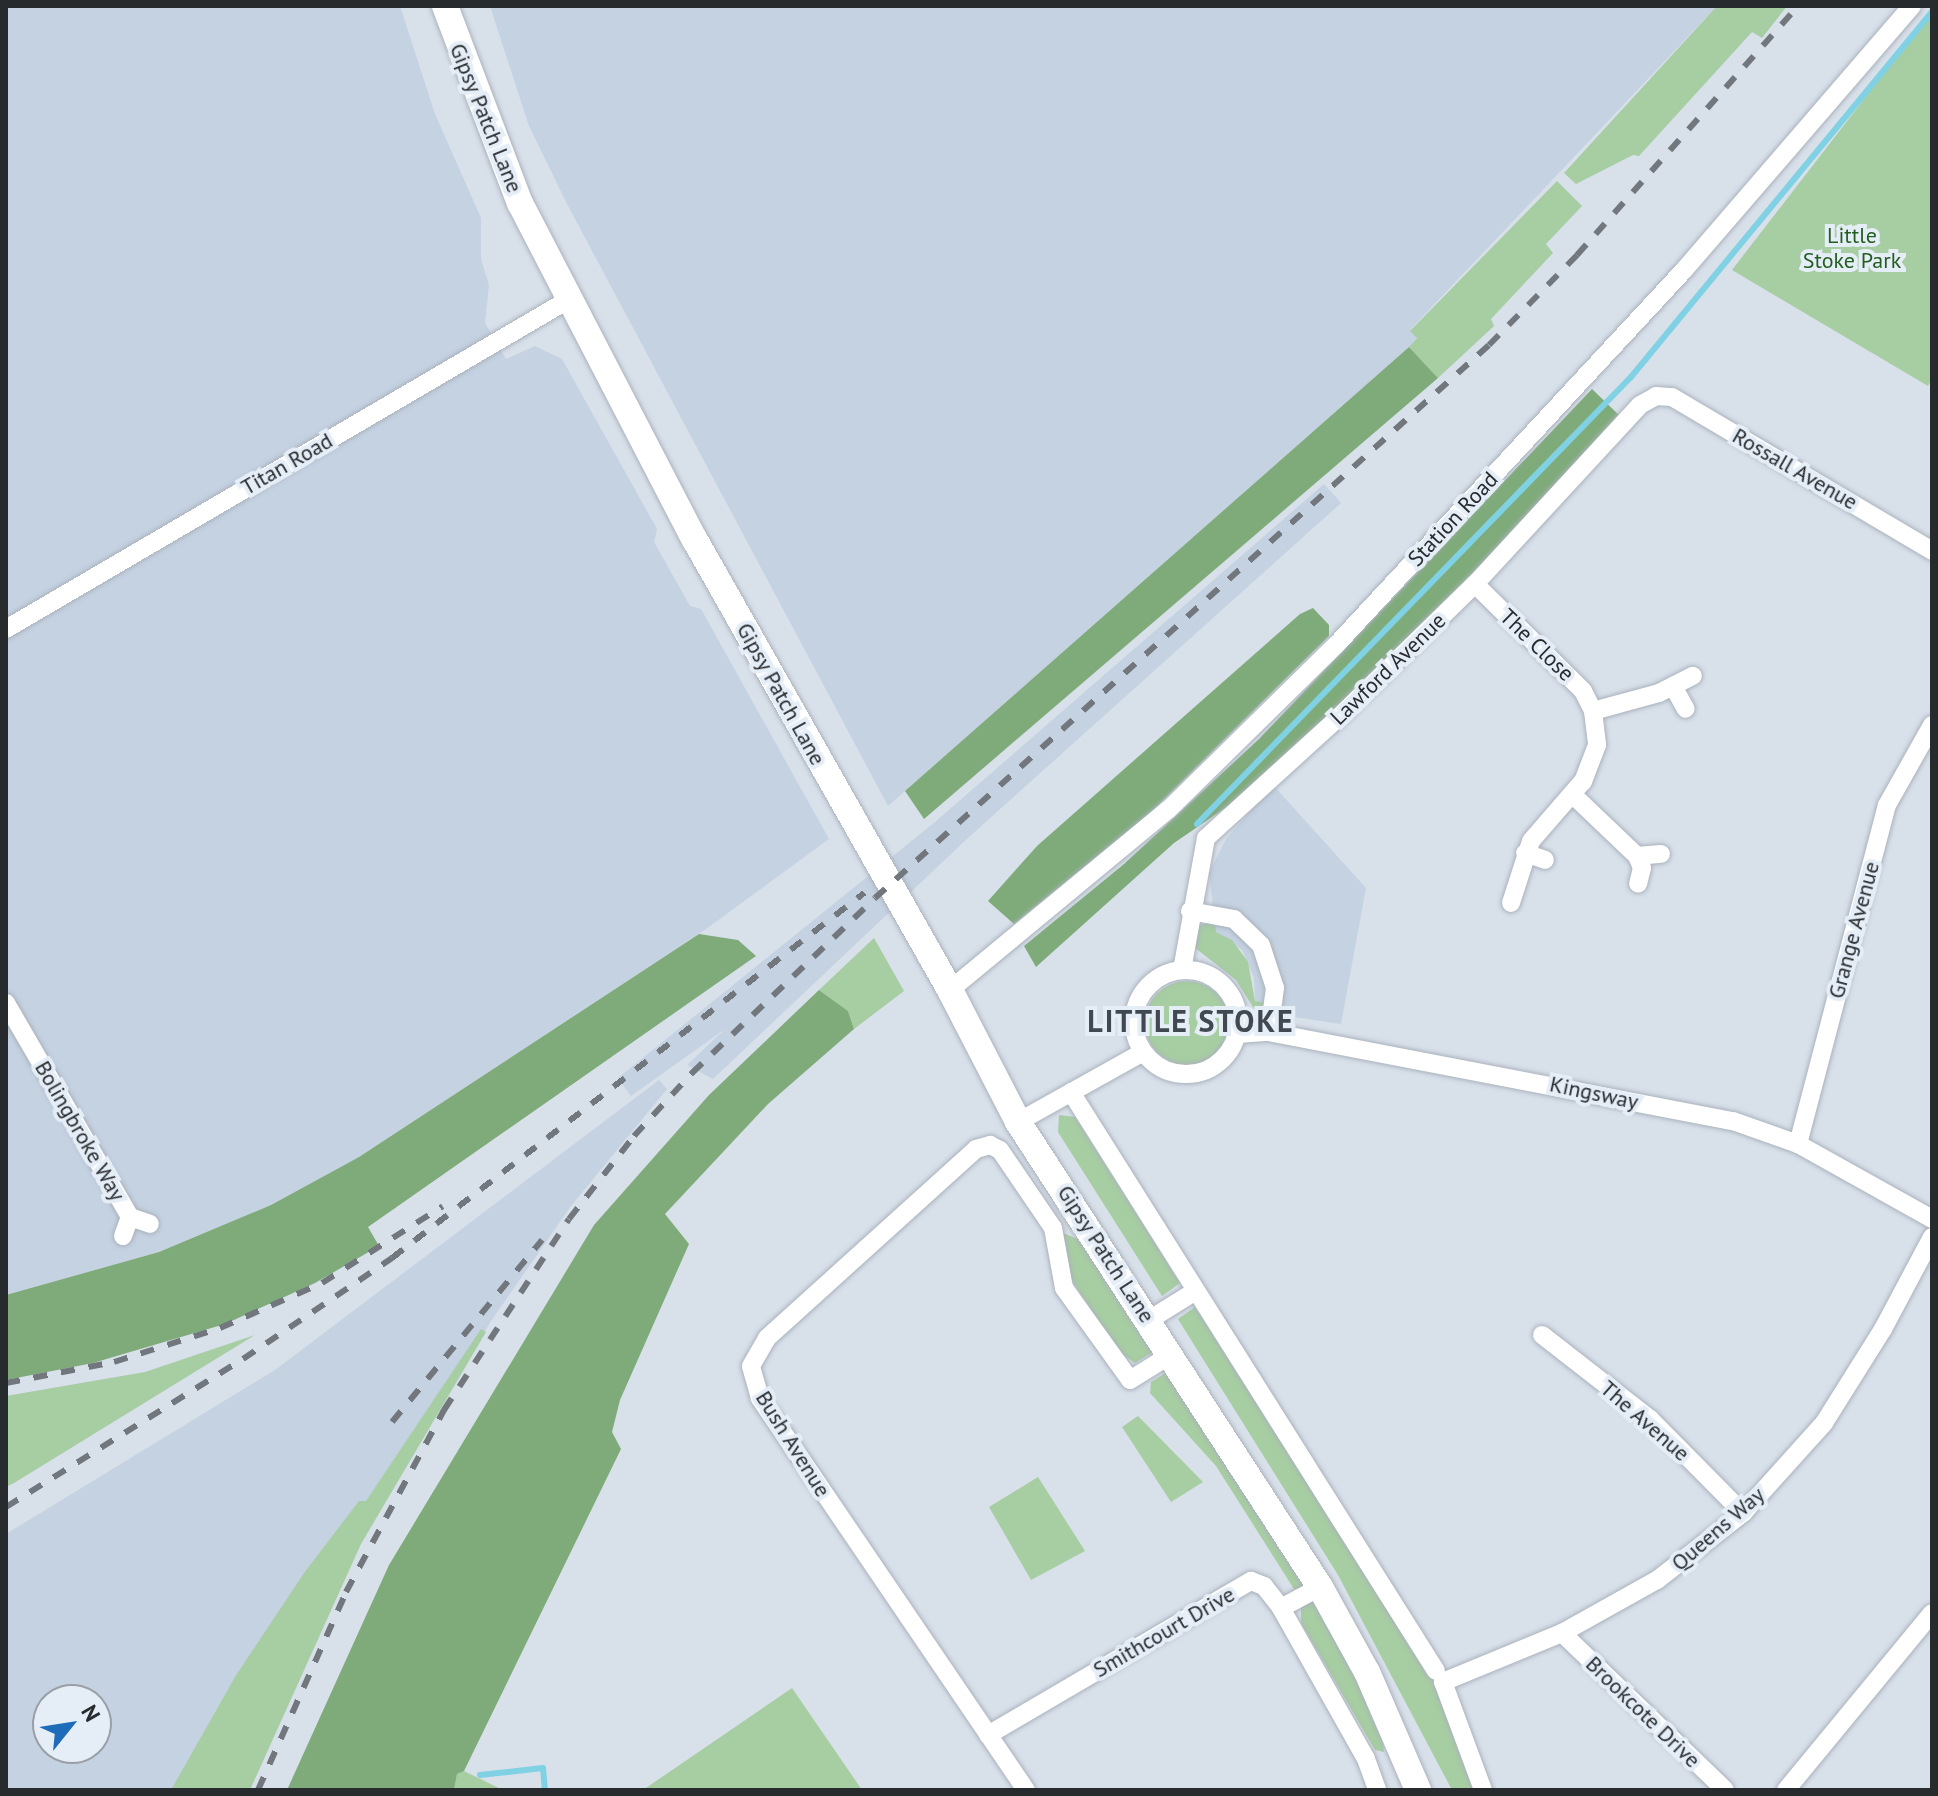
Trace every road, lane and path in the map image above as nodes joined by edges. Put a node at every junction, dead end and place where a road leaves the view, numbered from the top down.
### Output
1 (445, 6) edge
2 (1912, 6) edge
3 (568, 300) junction
4 (1656, 396) joint
5 (1932, 551) edge
6 (1475, 584) junction
7 (6, 629) edge
8 (1693, 676) dead end
9 (1673, 686) junction
10 (1686, 709) dead end
11 (1593, 711) junction
12 (1932, 725) edge
13 (1573, 795) junction
14 (1525, 853) junction
15 (1661, 854) dead end
16 (1637, 856) junction
17 (1545, 860) dead end
18 (1638, 884) dead end
19 (1511, 903) dead end
20 (1190, 911) junction
21 (1182, 970) junction
22 (950, 990) junction
23 (6, 1003) edge
24 (1269, 1032) junction
25 (1237, 1034) junction
26 (1143, 1052) junction
27 (1071, 1092) junction
28 (1018, 1122) junction
29 (1798, 1144) junction
30 (990, 1145) joint
31 (130, 1217) junction
32 (1932, 1219) edge
33 (150, 1224) dead end
34 (123, 1236) dead end
35 (1932, 1237) edge
36 (1194, 1292) junction
37 (1149, 1320) junction
38 (1542, 1335) dead end
39 (1172, 1354) junction
40 (1743, 1513) junction
41 (1320, 1587) junction
42 (1281, 1608) junction
43 (1932, 1613) edge
44 (1562, 1633) junction
45 (1439, 1676) junction
46 (1395, 1731) junction
47 (988, 1735) junction
48 (1026, 1790) edge
49 (1377, 1790) edge
50 (1418, 1790) edge
51 (1435, 1790) edge
52 (1483, 1790) edge
53 (1725, 1790) edge
54 (1786, 1790) edge

1 - 3 main road, Gipsy Patch Lane
2 - 22 street, Station Road
3 - 7 street, Titan Road
3 - 22 main road, Gipsy Patch Lane
4 - 5 street, Rossall Avenue
4 - 6 street, Lawford Avenue
6 - 11 street, The Close
6 - 20 street, Lawford Avenue
8 - 9 street
9 - 10 street
9 - 11 street
11 - 13 street
12 - 29 street, Grange Avenue
13 - 14 street
13 - 16 street
14 - 17 street
14 - 19 street
15 - 16 street
16 - 18 street
20 - 21 street, Lawford Avenue
20 - 24 street
21 - 25 street
21 - 26 street
22 - 28 main road, Gipsy Patch Lane
23 - 31 street, Bolingbroke Way
24 - 25 street, Kingsway
24 - 29 street, Kingsway
25 - 26 street
26 - 27 street
27 - 28 street
27 - 36 street
28 - 37 main road, Gipsy Patch Lane
29 - 32 street, Kingsway
30 - 39 street, Gipsy Patch Lane
30 - 47 street, Bush Avenue
31 - 33 street, Bolingbroke Way
31 - 34 street, Bolingbroke Way
35 - 40 street, Queens Way
36 - 37 street
36 - 45 street
37 - 39 main road, Gipsy Patch Lane
38 - 40 street, The Avenue
39 - 41 main road, Gipsy Patch Lane
40 - 44 street, Queens Way
41 - 42 street
41 - 46 main road, Gipsy Patch Lane
42 - 47 street, Smithcourt Drive
42 - 49 street, Smithcourt Drive
43 - 54 street
44 - 45 street, Queens Way
44 - 53 street, Brookcote Drive
45 - 52 street
46 - 50 main road, Gipsy Patch Lane
46 - 51 main road, Gipsy Patch Lane
47 - 48 street, Bush Avenue

